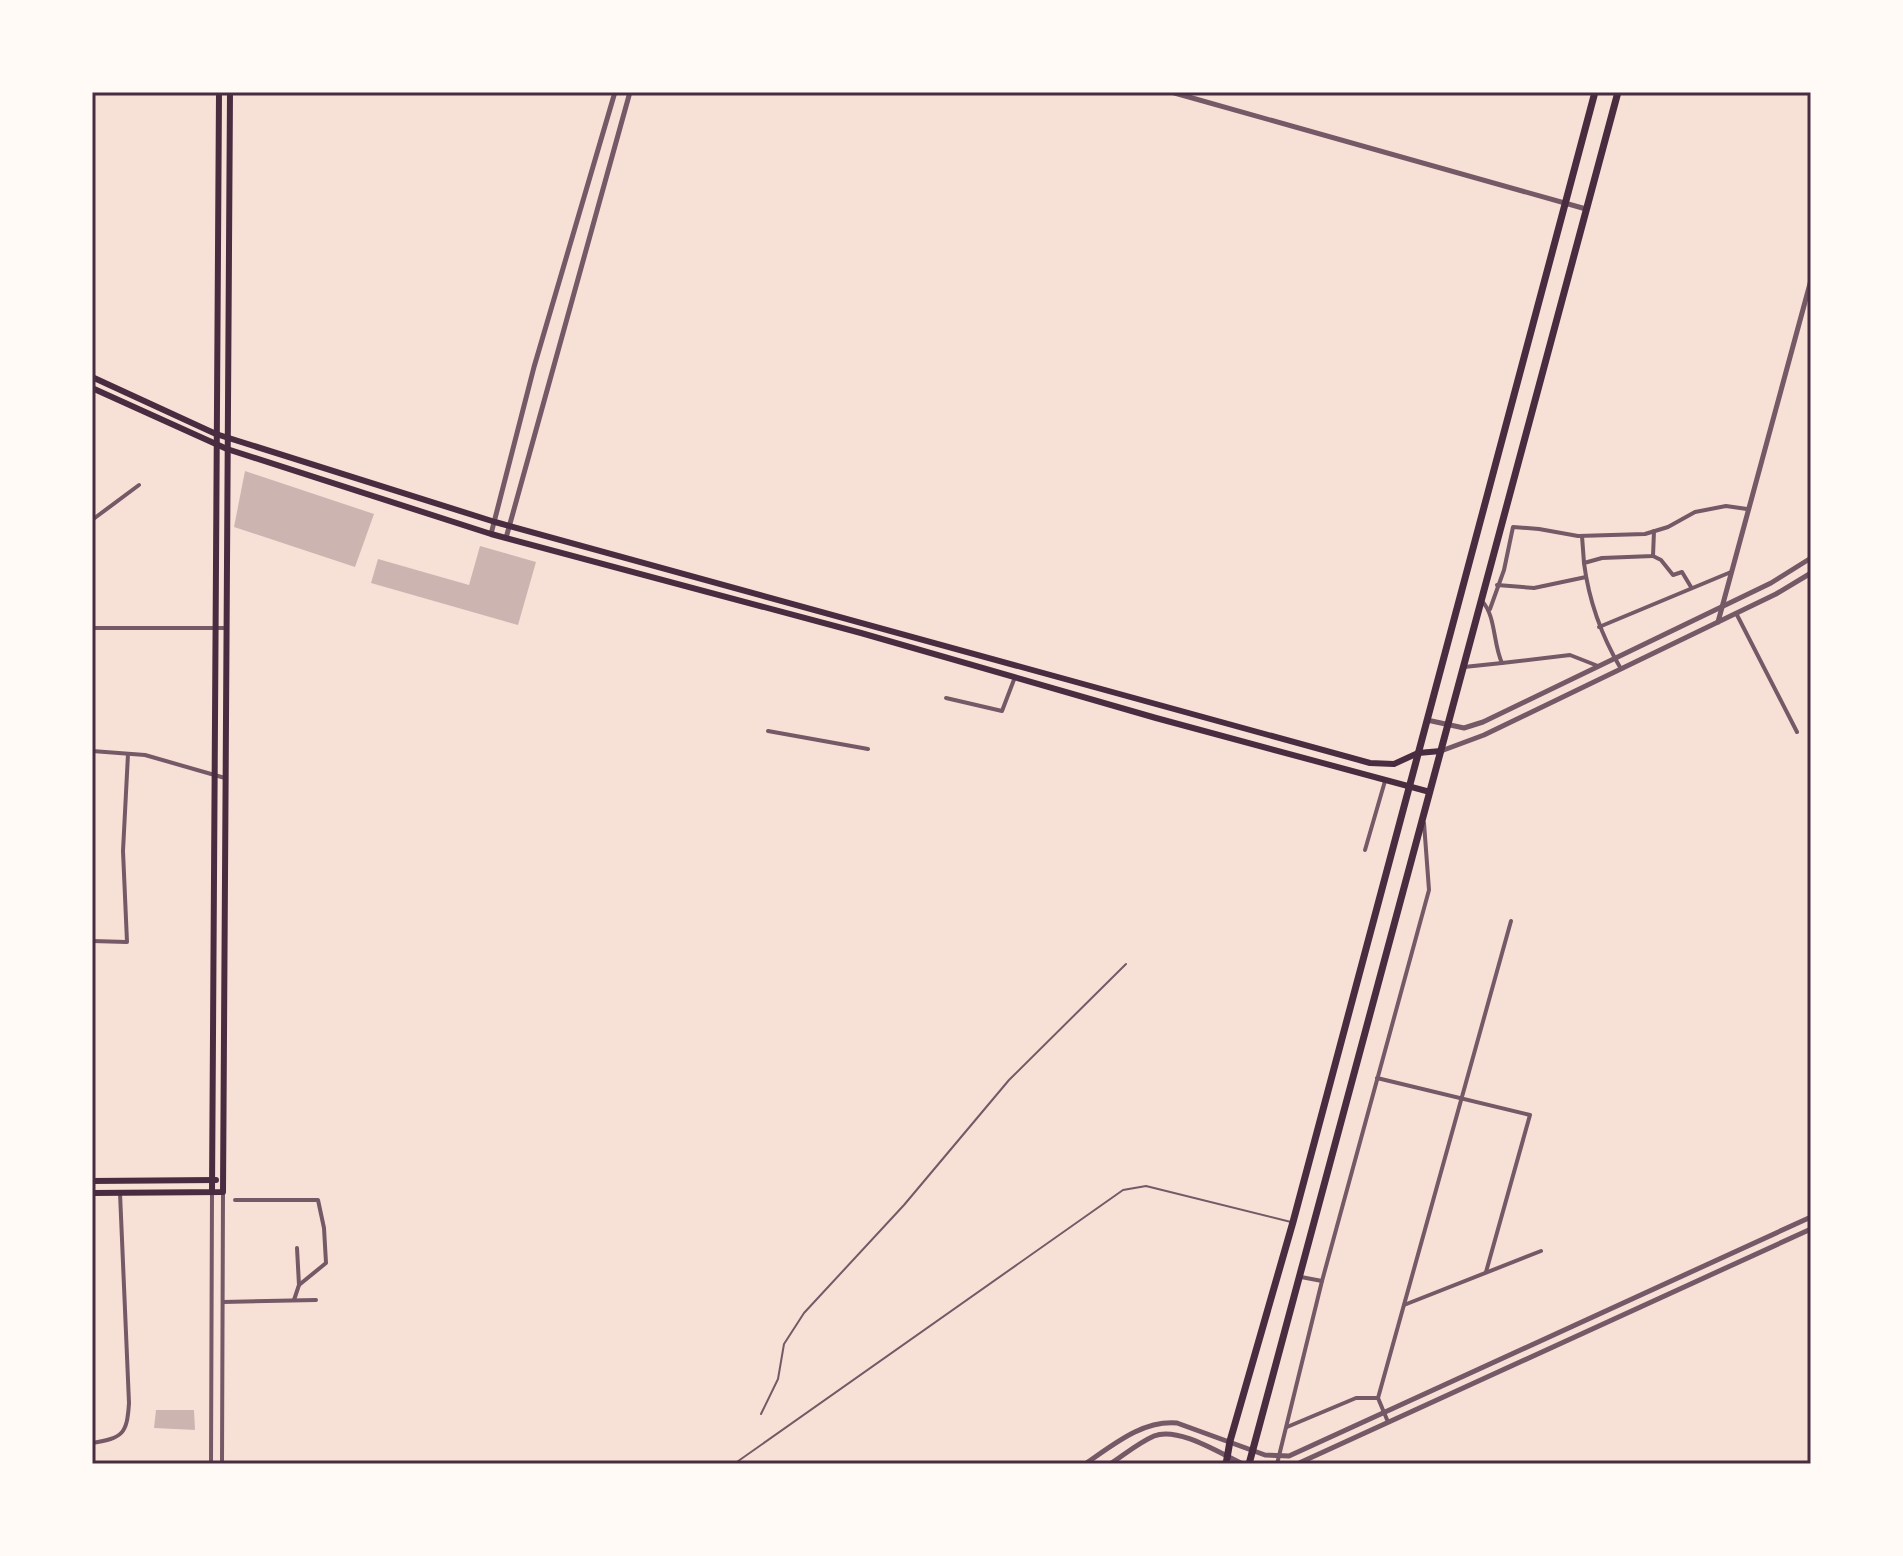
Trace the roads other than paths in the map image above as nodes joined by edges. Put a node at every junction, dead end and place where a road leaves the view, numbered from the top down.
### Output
1 (219, 92) edge
2 (230, 92) edge
3 (615, 92) edge
4 (630, 92) edge
5 (1171, 92) edge
6 (1595, 92) edge
7 (1618, 92) edge
8 (1566, 203) junction
9 (1586, 209) junction
10 (1811, 280) edge
11 (92, 377) edge
12 (92, 388) edge
13 (216, 434) junction
14 (227, 437) junction
15 (216, 445) junction
16 (227, 449) junction
17 (284, 456) junction
18 (281, 466) junction
19 (139, 485) dead end
20 (1747, 509) junction
21 (92, 520) edge
22 (495, 522) junction
23 (509, 526) junction
24 (1654, 531) junction
25 (491, 534) junction
26 (1582, 536) junction
27 (506, 538) junction
28 (1653, 556) junction
29 (1811, 558) edge
30 (1584, 563) junction
31 (1731, 572) junction
32 (1811, 573) edge
33 (1586, 577) junction
34 (1497, 585) junction
35 (1691, 587) junction
36 (1481, 600) junction
37 (1722, 607) junction
38 (1490, 609) junction
39 (1736, 613) junction
40 (1718, 622) junction
41 (1599, 627) junction
42 (92, 628) edge
43 (215, 628) junction
44 (226, 628) junction
45 (942, 644) junction
46 (939, 656) junction
47 (1615, 658) junction
48 (1502, 663) junction
49 (1598, 666) junction
50 (1463, 667) junction
51 (1621, 669) junction
52 (1015, 677) junction
53 (946, 698) dead end
54 (1427, 720) junction
55 (1448, 725) junction
56 (768, 731) dead end
57 (1797, 732) dead end
58 (868, 749) dead end
59 (92, 751) edge
60 (1441, 751) junction
61 (1418, 753) junction
62 (128, 754) junction
63 (215, 775) junction
64 (225, 778) junction
65 (1385, 781) junction
66 (1409, 786) junction
67 (1430, 792) junction
68 (1423, 817) junction
69 (1365, 850) dead end
70 (1511, 921) dead end
71 (92, 941) edge
72 (1126, 964) dead end
73 (1377, 1078) junction
74 (1461, 1098) junction
75 (212, 1180) junction
76 (223, 1180) junction
77 (92, 1181) edge
78 (212, 1192) junction
79 (223, 1192) junction
80 (92, 1193) edge
81 (120, 1193) junction
82 (235, 1200) dead end
83 (1811, 1217) edge
84 (1293, 1222) junction
85 (1811, 1229) edge
86 (297, 1248) dead end
87 (1541, 1251) dead end
88 (1486, 1272) junction
89 (1300, 1276) junction
90 (1322, 1281) junction
91 (299, 1285) junction
92 (294, 1300) junction
93 (316, 1300) dead end
94 (223, 1302) junction
95 (1404, 1305) junction
96 (1567, 1328) junction
97 (1571, 1339) junction
98 (1378, 1398) junction
99 (1384, 1412) junction
100 (761, 1414) dead end
101 (1388, 1422) junction
102 (1287, 1427) junction
103 (1230, 1441) junction
104 (92, 1443) edge
105 (1252, 1450) junction
106 (1227, 1461) edge
107 (1278, 1461) edge
108 (211, 1464) edge
109 (222, 1464) edge
110 (734, 1464) edge
111 (1085, 1464) edge
112 (1110, 1464) edge
113 (1246, 1464) edge
114 (1297, 1464) edge

1 - 13 main road
2 - 14 main road
3 - 22 street
4 - 23 street
5 - 8 street
6 - 8 main road
7 - 9 main road
8 - 9 street
8 - 54 main road
9 - 36 main road
10 - 20 street
11 - 13 main road
12 - 15 main road
13 - 14 main road
13 - 15 main road
14 - 16 main road
14 - 17 main road
15 - 16 main road
15 - 43 main road
16 - 18 main road
16 - 44 main road
17 - 18 main road
17 - 22 main road
18 - 25 main road
19 - 21 street
20 - 24 street
20 - 31 street
22 - 23 main road
22 - 25 street
23 - 27 street
23 - 45 main road
24 - 26 street
24 - 28 street
25 - 27 main road
26 - 30 street
26 - 34 street
27 - 46 main road
28 - 30 street
28 - 35 street
29 - 37 street
30 - 33 street
31 - 35 street
31 - 37 street
32 - 39 street
33 - 34 street
33 - 41 street
34 - 38 street
35 - 41 street
36 - 38 street
36 - 50 main road
37 - 40 street
37 - 47 street
38 - 48 street
39 - 40 street
39 - 57 street
40 - 51 street
41 - 47 street
42 - 43 street
43 - 44 street
43 - 63 main road
44 - 64 main road
45 - 46 main road
45 - 61 main road
46 - 52 main road
47 - 49 street
47 - 51 street
48 - 49 street
48 - 50 street
49 - 55 street
50 - 55 main road
51 - 60 street
52 - 53 street
52 - 65 main road
54 - 55 street
54 - 61 main road
55 - 60 main road
56 - 58 street
59 - 62 street
60 - 61 main road
60 - 67 main road
61 - 66 main road
62 - 63 street
62 - 71 street
63 - 64 street
63 - 75 main road
64 - 76 main road
65 - 66 main road
65 - 69 street
66 - 67 main road
66 - 84 main road
67 - 68 main road
68 - 73 street
68 - 89 main road
70 - 74 street
72 - 100 lane
73 - 74 street
73 - 90 street
74 - 88 street
74 - 95 street
75 - 76 main road
75 - 77 main road
75 - 78 main road
76 - 79 main road
78 - 79 main road
78 - 81 main road
78 - 108 street
79 - 94 street
80 - 81 main road
81 - 104 street
82 - 91 street
83 - 96 street
84 - 103 main road
84 - 110 lane
85 - 97 street
86 - 91 street
87 - 88 street
88 - 95 street
89 - 90 street
89 - 105 main road
90 - 102 street
91 - 92 street
92 - 93 street
92 - 94 street
94 - 109 street
95 - 98 street
96 - 97 street
96 - 99 street
97 - 101 street
98 - 99 street
98 - 102 street
99 - 101 street
99 - 107 street
101 - 114 street
102 - 107 street
103 - 105 street
103 - 106 main road
103 - 111 street
105 - 107 street
105 - 113 main road
106 - 112 street
106 - 113 street

